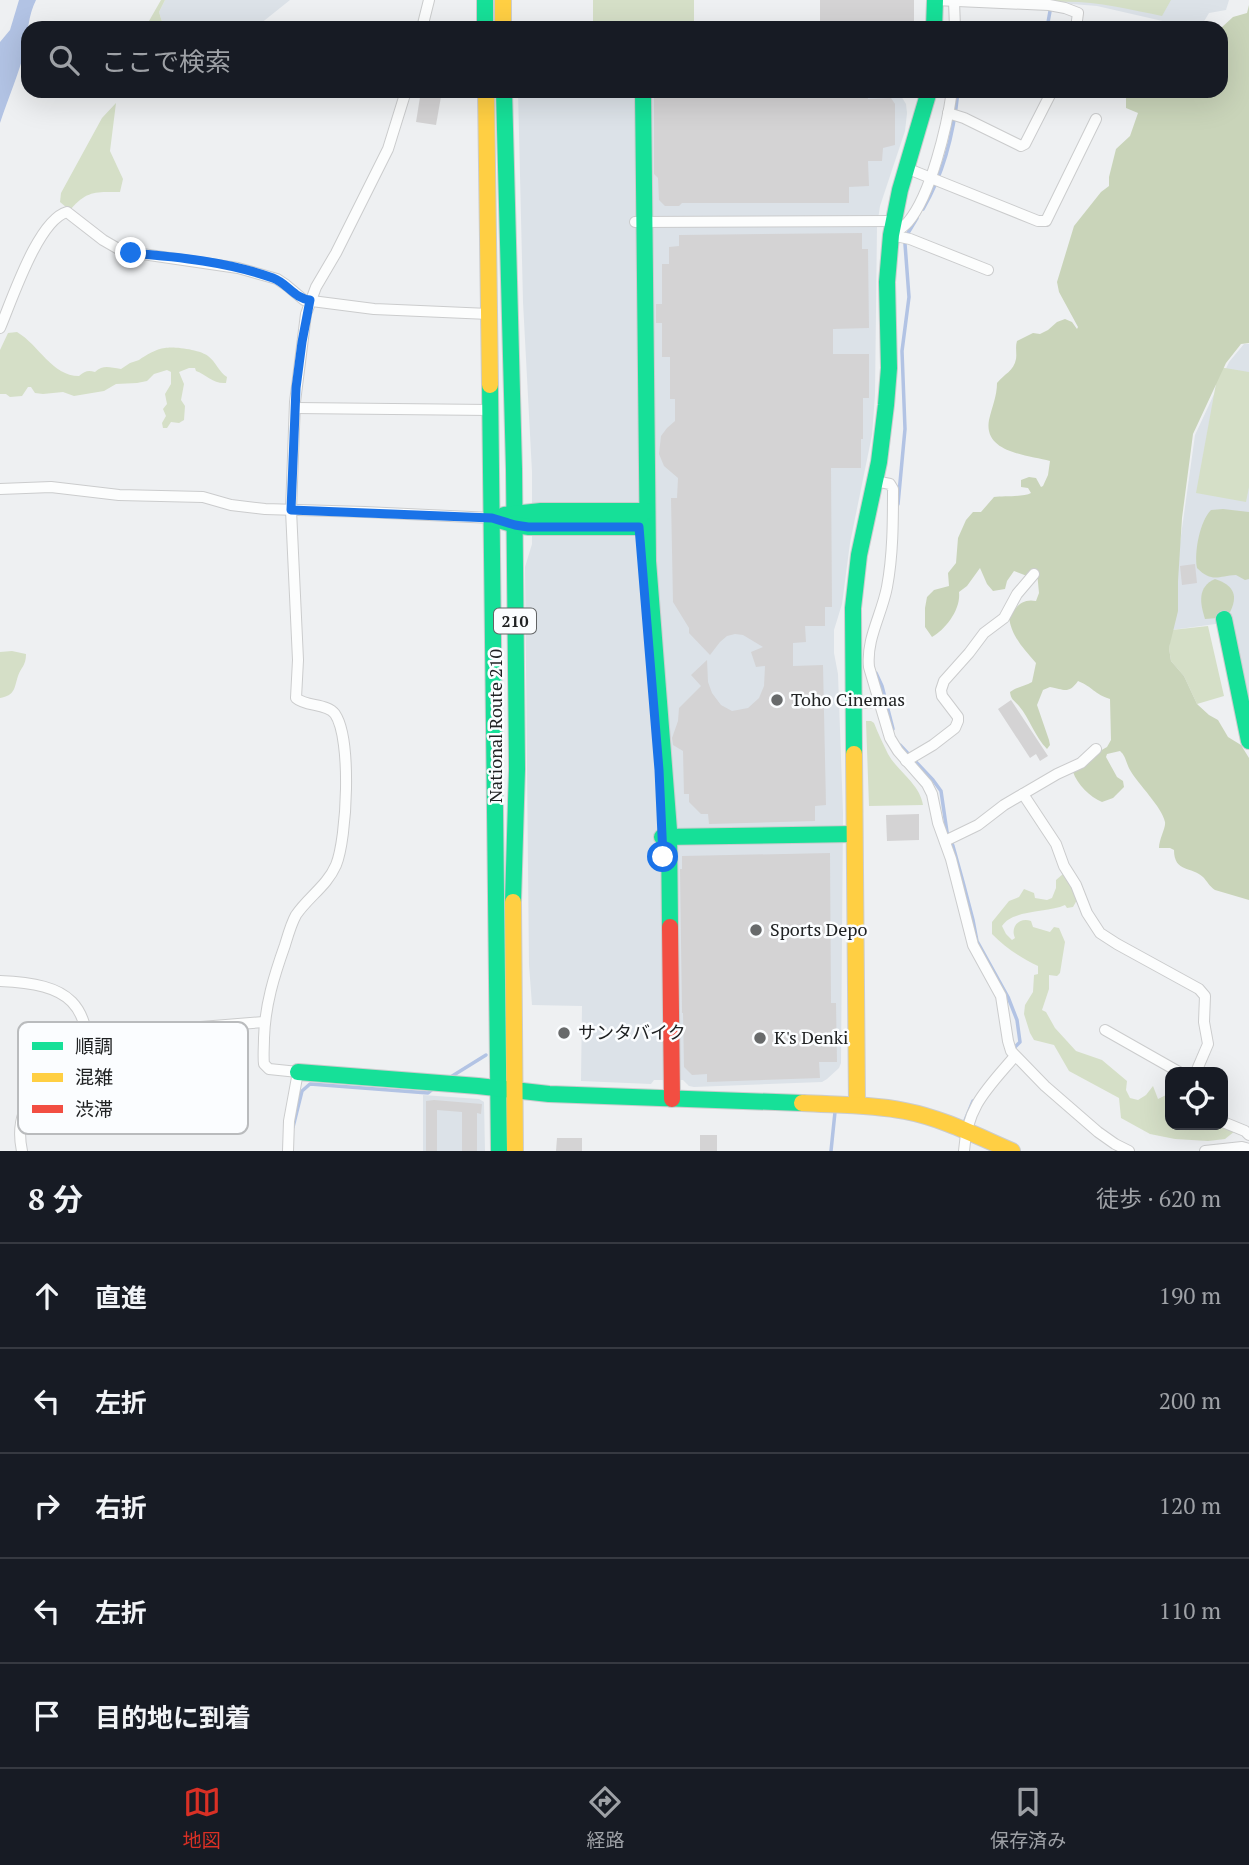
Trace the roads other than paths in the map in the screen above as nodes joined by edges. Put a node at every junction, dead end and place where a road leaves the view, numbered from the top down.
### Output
1 (429, 0) edge
2 (485, 0) edge
3 (503, 0) edge
4 (935, 0) edge
5 (954, 1) edge
6 (424, 21) edge
7 (485, 21) edge
8 (503, 21) edge
9 (934, 21) edge
10 (955, 21) edge
11 (1077, 21) edge
12 (404, 98) edge
13 (486, 98) edge
14 (505, 98) edge
15 (634, 98) edge
16 (643, 98) edge
17 (927, 98) edge
18 (951, 98) edge
19 (1048, 98) edge
20 (948, 113) junction
21 (1096, 119) dead end
22 (906, 168) junction
23 (935, 180) junction
24 (640, 222) junction
25 (900, 233) junction
26 (988, 270) dead end
27 (310, 300) junction
28 (489, 314) junction
29 (0, 328) edge
30 (295, 408) junction
31 (490, 410) junction
32 (875, 481) junction
33 (0, 489) edge
34 (291, 510) junction
35 (492, 518) junction
36 (515, 519) junction
37 (643, 519) junction
38 (1034, 574) dead end
39 (1224, 619) dead end
40 (879, 702) junction
41 (853, 703) junction
42 (1249, 741) edge
43 (1096, 749) dead end
44 (906, 761) junction
45 (1023, 794) junction
46 (854, 834) junction
47 (665, 836) junction
48 (945, 841) junction
49 (0, 981) edge
50 (84, 1022) edge
51 (264, 1022) junction
52 (248, 1023) edge
53 (1105, 1030) dead end
54 (1015, 1056) junction
55 (1170, 1067) edge
56 (1198, 1067) edge
57 (298, 1072) junction
58 (507, 1090) junction
59 (668, 1099) junction
60 (857, 1104) junction
61 (1228, 1124) edge
62 (966, 1130) junction
63 (1249, 1135) edge
64 (1249, 1149) edge
65 (288, 1151) edge
66 (499, 1151) edge
67 (515, 1151) edge
68 (964, 1151) edge
69 (1012, 1151) edge
70 (1129, 1151) edge
71 (1205, 1151) edge

1 - 6 street
2 - 7 main road
3 - 8 main road
4 - 5 street
4 - 9 main road
5 - 10 street
5 - 11 street
12 - 27 street
13 - 28 main road, National Route 210 / 210
14 - 36 main road, National Route 210 / 210
15 - 24 main road
16 - 24 main road
17 - 22 main road
18 - 20 street
19 - 20 street
20 - 23 street
21 - 23 street
22 - 23 street
22 - 25 main road
23 - 25 street
24 - 25 street
24 - 37 main road
25 - 26 street
25 - 32 main road
27 - 28 street
27 - 29 street
27 - 30 street
28 - 31 main road, National Route 210 / 210
30 - 31 street
30 - 34 street
31 - 35 main road, National Route 210 / 210
32 - 40 street
32 - 41 main road
33 - 34 street
34 - 35 street
34 - 51 street
35 - 36 main road
35 - 58 main road, National Route 210 / 210
36 - 37 main road
36 - 58 main road, National Route 210 / 210
37 - 47 main road
38 - 44 street
39 - 42 main road
40 - 41 street
40 - 44 street
41 - 46 main road
43 - 45 street
44 - 48 street
45 - 48 street
45 - 56 street
46 - 47 main road
46 - 60 main road
47 - 59 main road
48 - 54 street
49 - 50 street
51 - 52 street
51 - 57 street
53 - 55 street
54 - 62 street
54 - 70 street
57 - 58 main road
57 - 65 street
58 - 59 main road
58 - 66 main road, National Route 210 / 210
58 - 67 main road, National Route 210 / 210
59 - 60 main road
60 - 62 main road
61 - 63 street
62 - 68 street
62 - 69 main road
64 - 71 street

